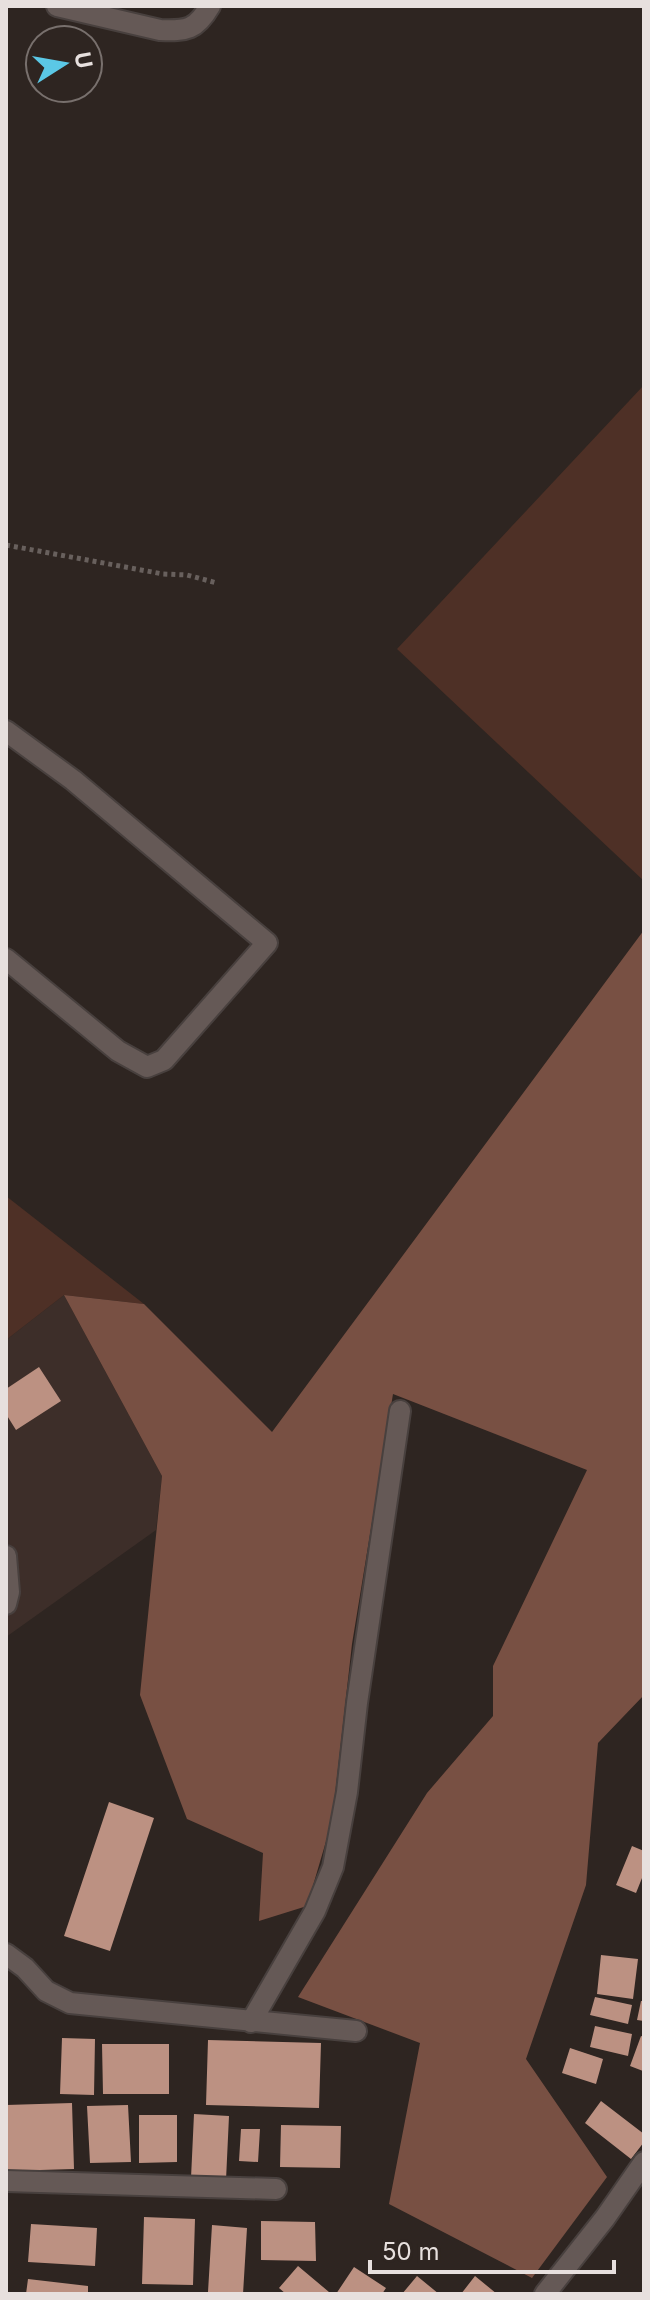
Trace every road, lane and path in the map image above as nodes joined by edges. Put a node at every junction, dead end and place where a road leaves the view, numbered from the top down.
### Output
1 (57, 6) edge
2 (210, 6) edge
3 (6, 545) edge
4 (217, 583) dead end
5 (6, 731) edge
6 (6, 959) edge
7 (400, 1411) dead end
8 (6, 1556) edge
9 (6, 1604) edge
10 (6, 1954) edge
11 (251, 2022) junction
12 (356, 2031) dead end
13 (644, 2162) edge
14 (6, 2181) edge
15 (276, 2189) dead end
16 (545, 2294) edge

1 - 2 street
3 - 4 path
5 - 6 street
7 - 11 street
8 - 9 street
10 - 11 street
11 - 12 street
13 - 16 street
14 - 15 street

